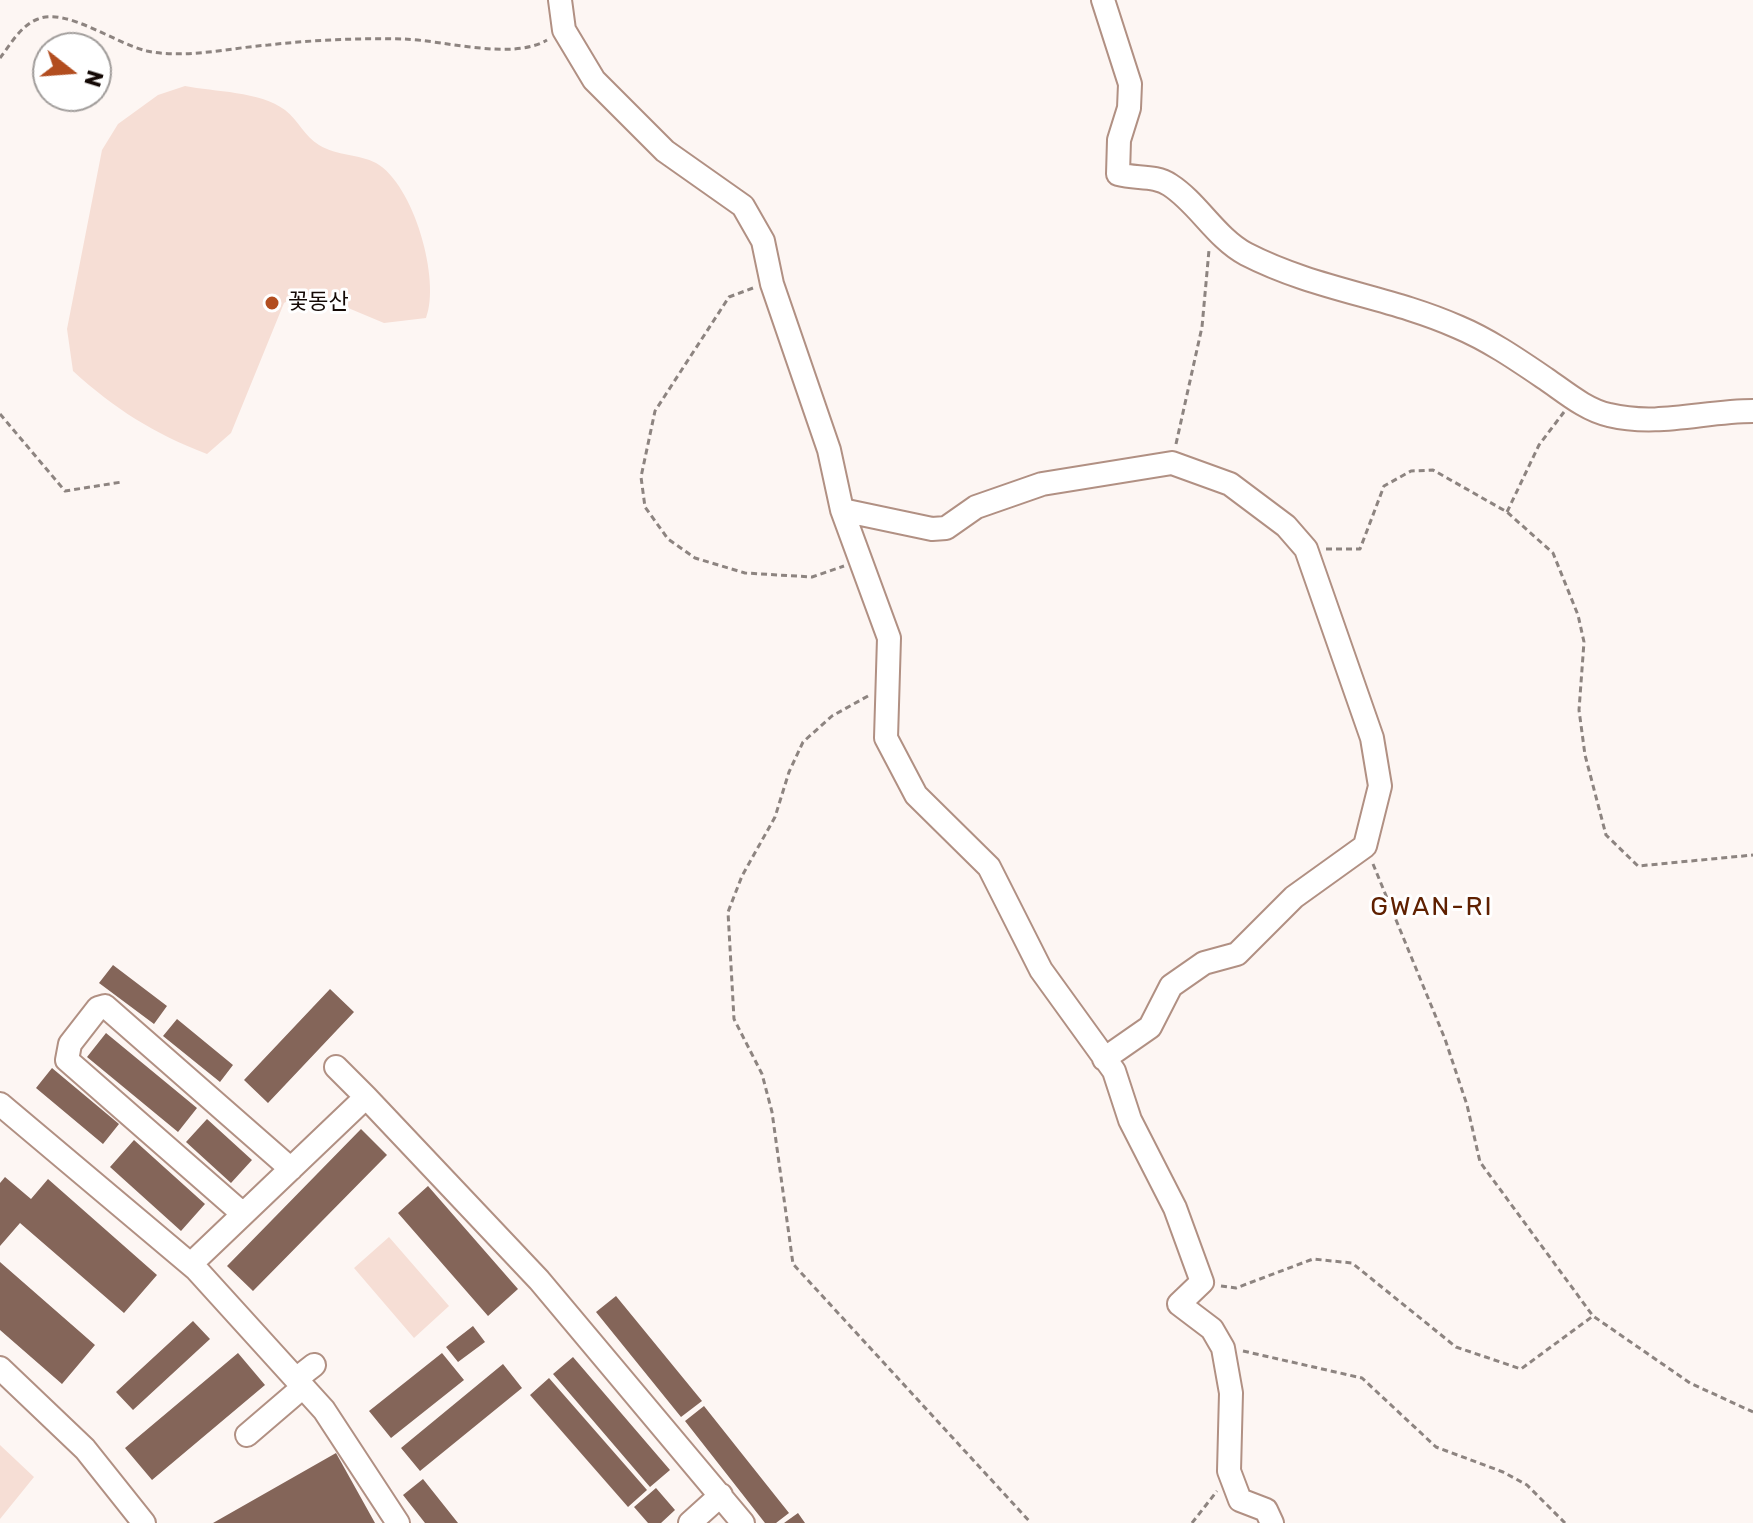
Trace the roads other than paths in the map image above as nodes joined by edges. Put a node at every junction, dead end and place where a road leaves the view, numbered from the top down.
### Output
1 (560, 0) edge
2 (1103, 0) edge
3 (1753, 411) edge
4 (842, 510) junction
5 (1104, 1059) junction
6 (336, 1067) dead end
7 (366, 1097) junction
8 (0, 1104) edge
9 (291, 1169) junction
10 (243, 1214) junction
11 (191, 1264) junction
12 (314, 1365) dead end
13 (0, 1368) edge
14 (299, 1383) junction
15 (247, 1435) dead end
16 (721, 1495) junction
17 (144, 1523) edge
18 (398, 1523) edge
19 (690, 1523) edge
20 (743, 1523) edge
21 (1272, 1523) edge

1 - 4 street
2 - 3 street
4 - 5 street
4 - 5 street
5 - 21 street
6 - 7 street
7 - 9 street
7 - 16 street
8 - 11 street
9 - 10 street
9 - 10 street
10 - 11 street
11 - 14 street
12 - 14 street
13 - 17 street
14 - 15 street
14 - 18 street
16 - 19 street
16 - 20 street

